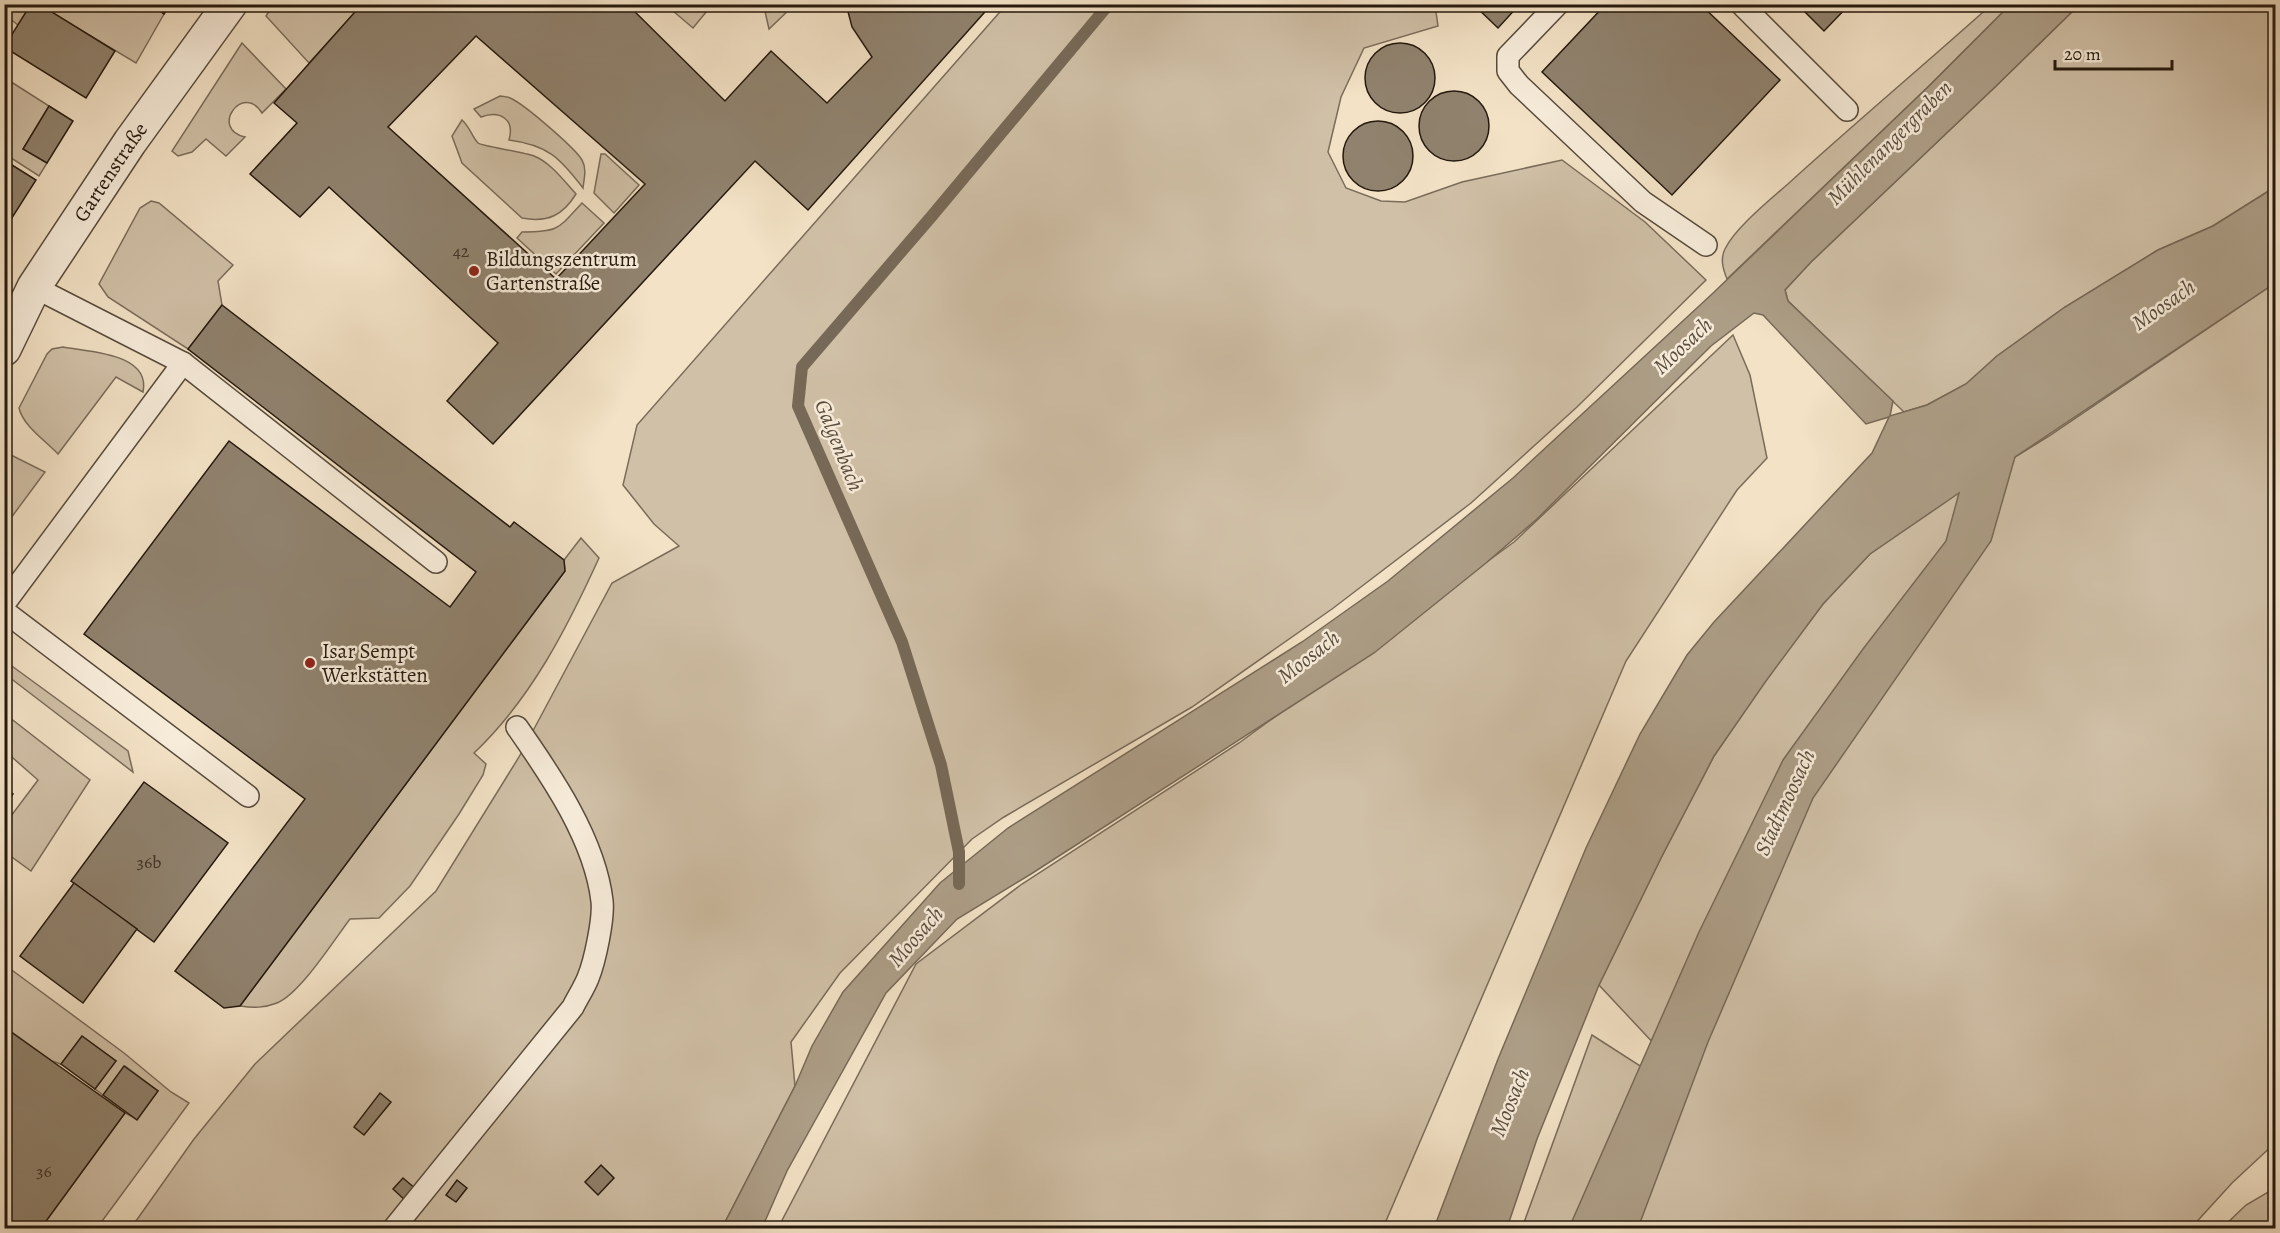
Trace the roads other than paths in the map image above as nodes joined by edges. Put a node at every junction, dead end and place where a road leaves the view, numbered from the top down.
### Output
1 (230, 4) edge
2 (1558, 4) edge
3 (1741, 4) edge
4 (1847, 110) dead end
5 (1706, 245) dead end
6 (34, 287) junction
7 (4, 349) edge
8 (183, 363) junction
9 (436, 562) dead end
10 (4, 604) edge
11 (4, 611) edge
12 (517, 728) dead end
13 (248, 796) dead end
14 (394, 1228) edge

1 - 6 street, Gartenstraße
2 - 5 lane
3 - 4 lane
6 - 7 street, Gartenstraße
6 - 8 lane
8 - 9 lane
8 - 10 lane
11 - 13 lane
12 - 14 lane

